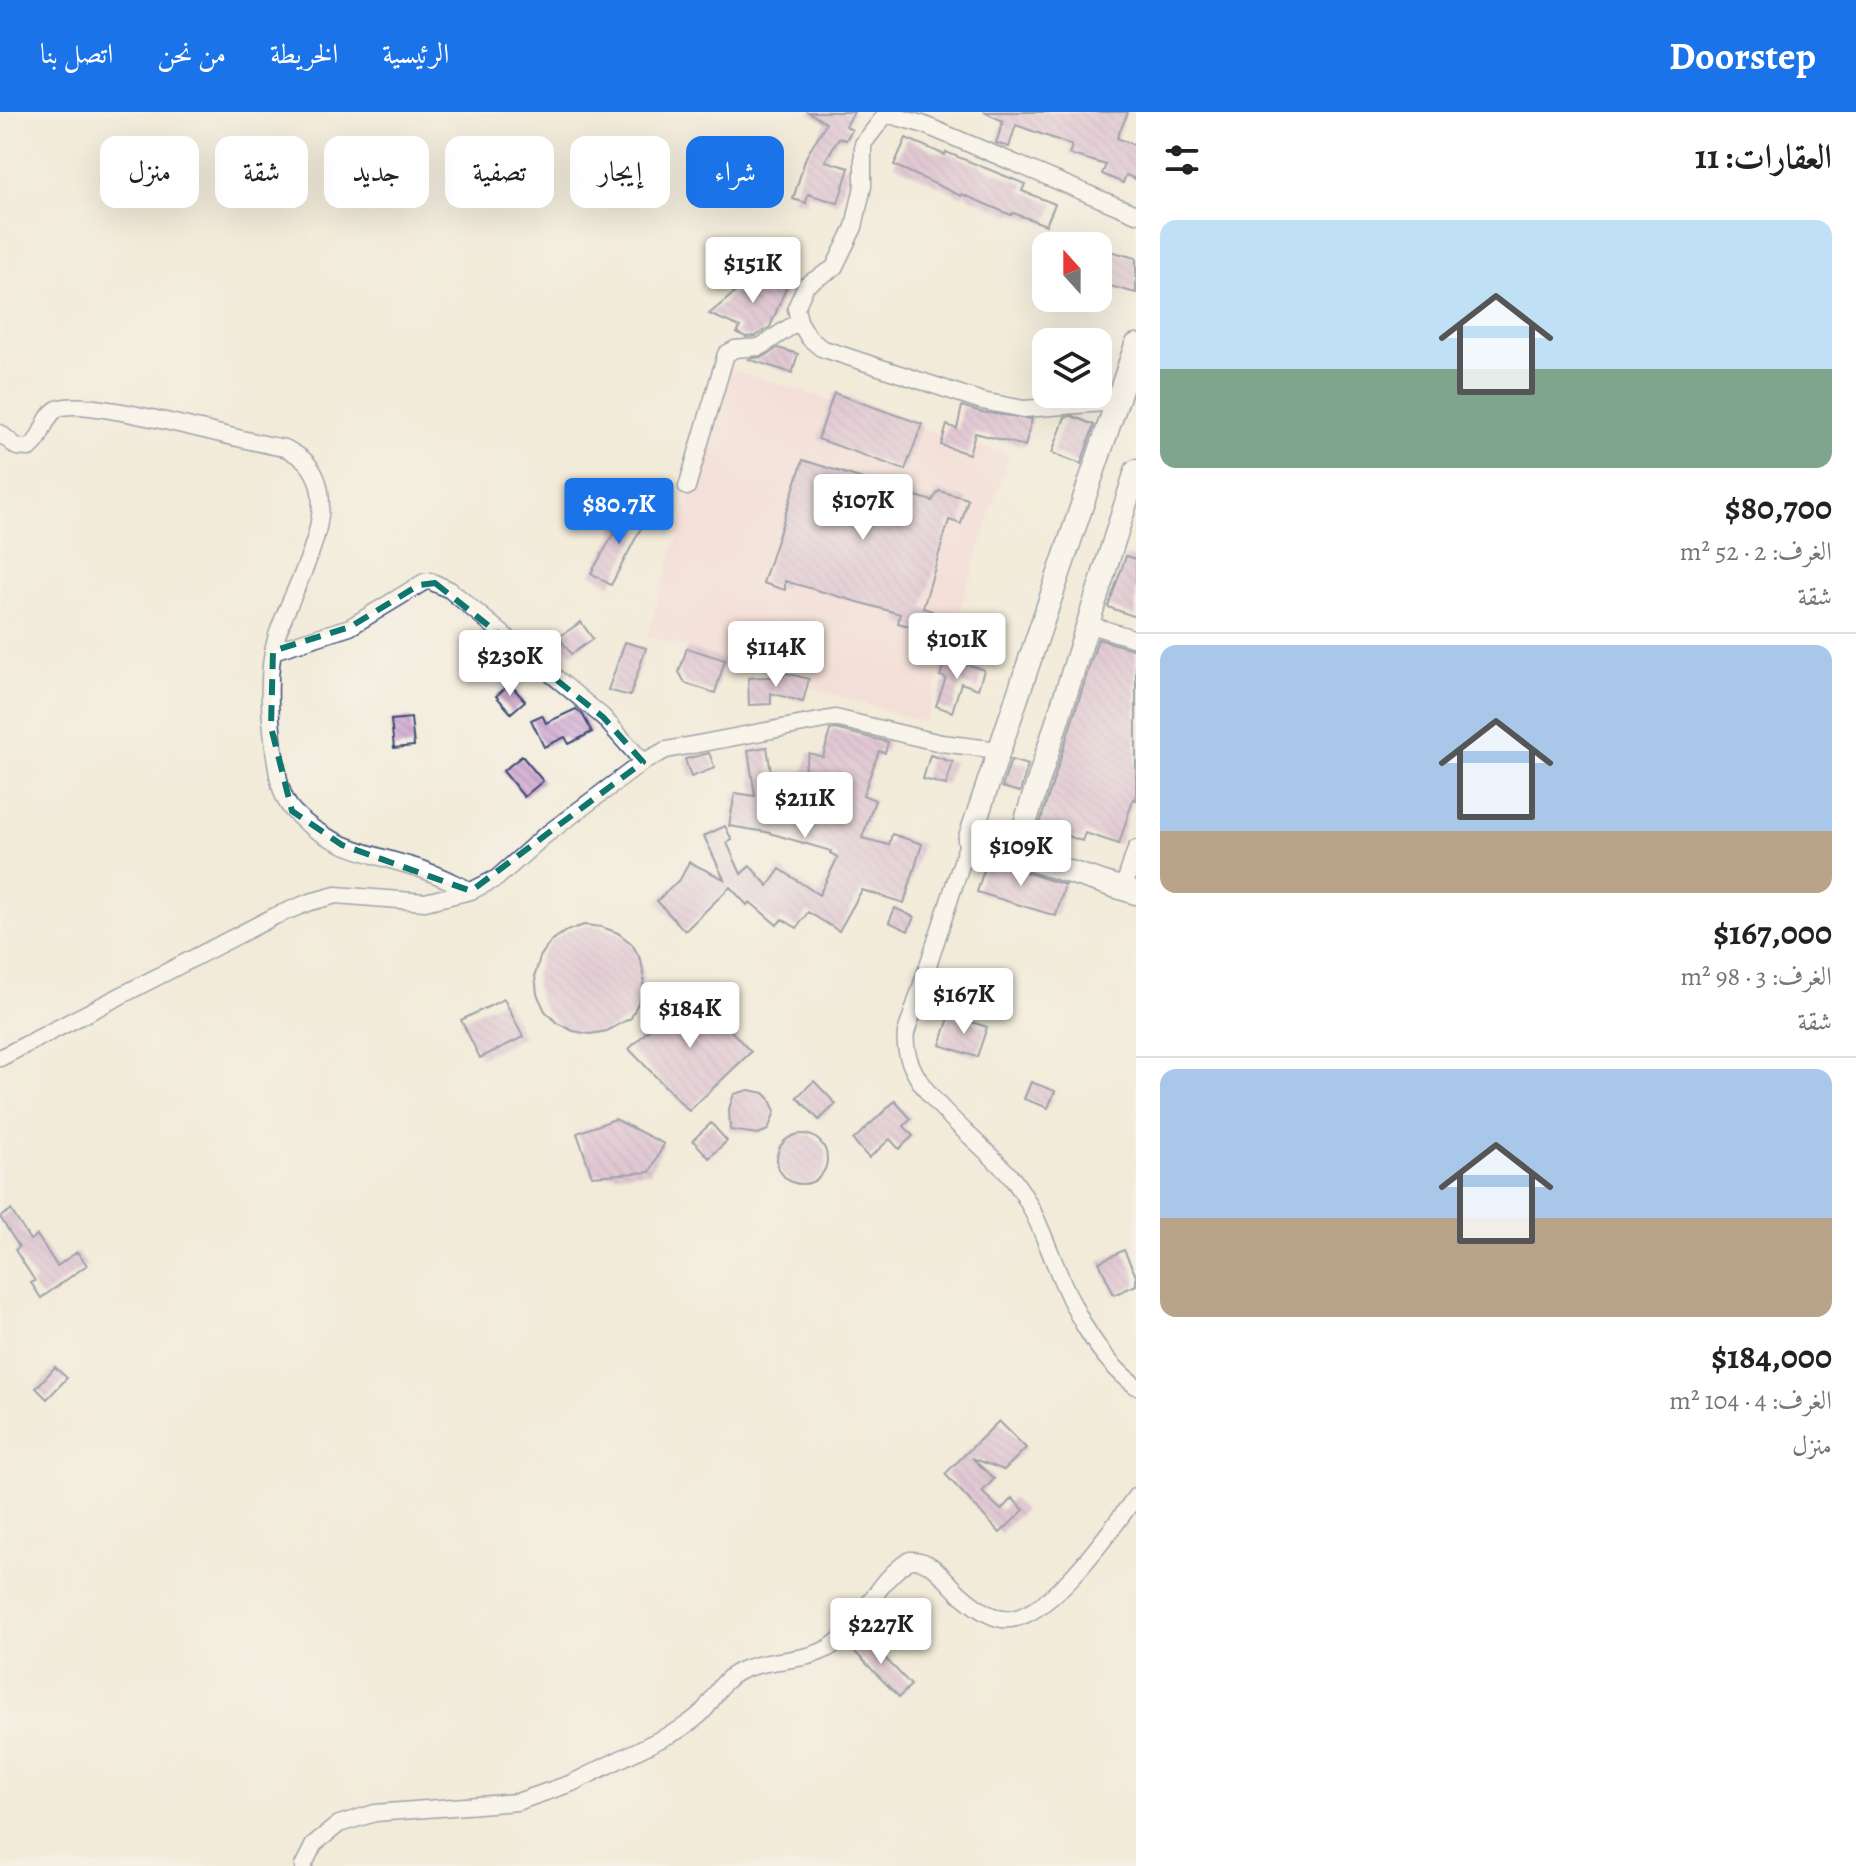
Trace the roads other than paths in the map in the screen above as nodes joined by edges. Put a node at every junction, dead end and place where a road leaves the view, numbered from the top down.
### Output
1 (1136, 214) edge
2 (799, 321) junction
3 (1136, 345) edge
4 (1118, 402) junction
5 (0, 433) edge
6 (1136, 471) edge
7 (687, 487) dead end
8 (1087, 624) junction
9 (1136, 639) edge
10 (273, 651) junction
11 (999, 750) junction
12 (643, 762) junction
13 (969, 840) junction
14 (1136, 849) edge
15 (1015, 855) junction
16 (471, 891) junction
17 (1129, 891) edge
18 (0, 1058) edge
19 (1136, 1386) edge
20 (1136, 1496) edge
21 (303, 1866) edge

1 - 2 street
2 - 4 street
2 - 7 street
3 - 4 street
4 - 11 street
5 - 10 street
6 - 8 street
8 - 9 street
8 - 15 street
10 - 12 street
10 - 16 street
11 - 12 street
11 - 13 street
12 - 16 street
13 - 15 street
13 - 19 street
14 - 17 street
15 - 17 street
16 - 18 street
20 - 21 street

